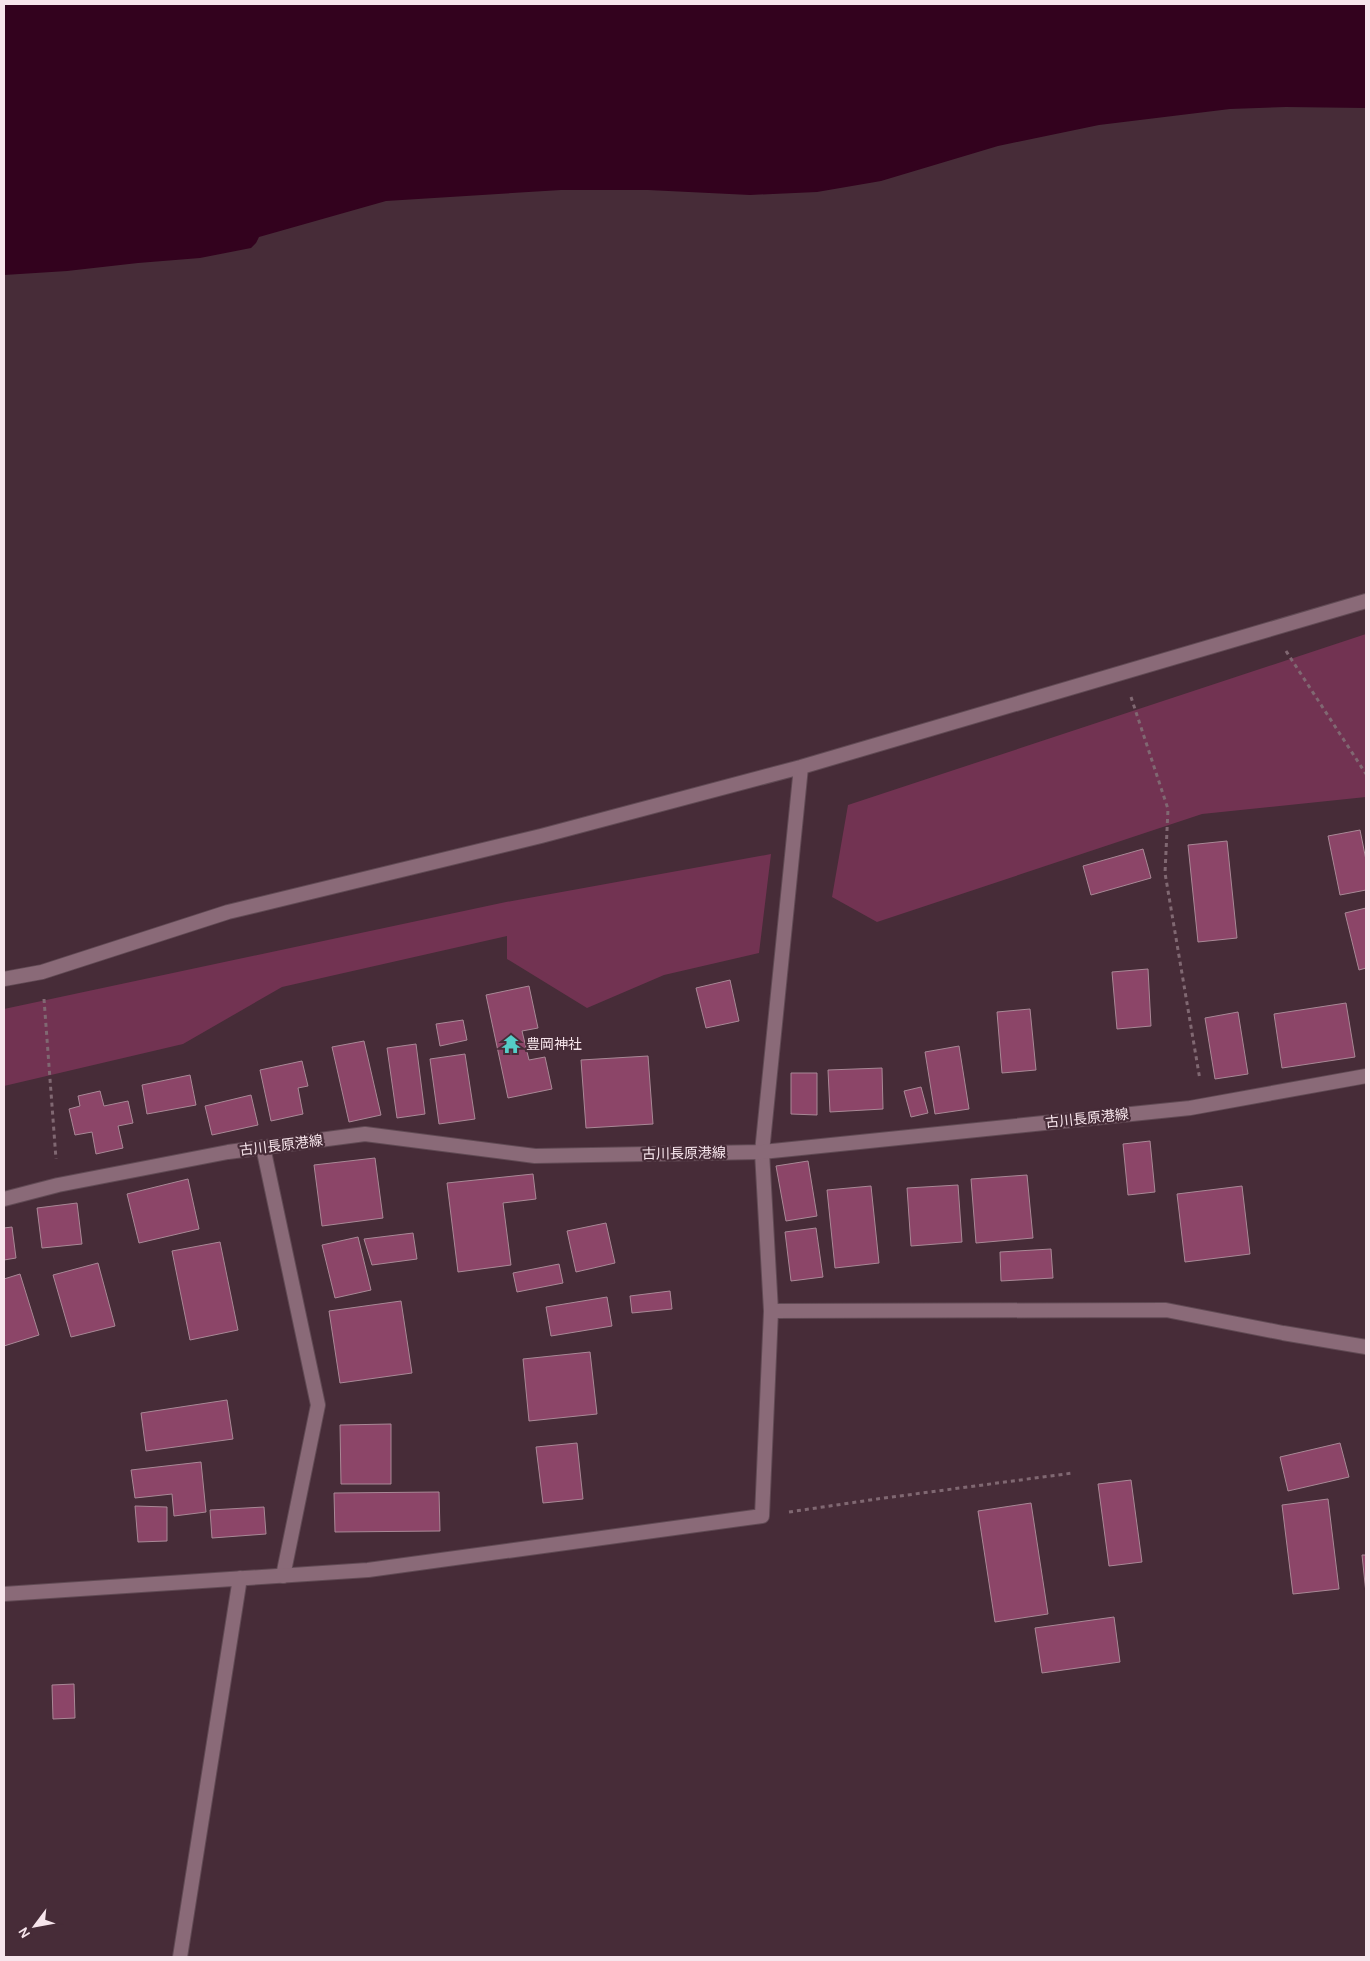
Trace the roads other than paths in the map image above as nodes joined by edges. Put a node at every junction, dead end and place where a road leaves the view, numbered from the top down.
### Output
1 (1366, 600) edge
2 (801, 767) junction
3 (4, 980) edge
4 (1366, 1076) edge
5 (263, 1147) junction
6 (762, 1152) junction
7 (4, 1198) edge
8 (771, 1311) junction
9 (1366, 1347) edge
10 (283, 1576) junction
11 (240, 1578) junction
12 (4, 1594) edge
13 (180, 1957) edge

1 - 2 street
2 - 3 street
2 - 6 street
4 - 6 street, 古川長原港線
5 - 6 street, 古川長原港線
5 - 7 street, 古川長原港線
5 - 10 street
6 - 8 street
8 - 9 street
8 - 10 street
10 - 11 street
11 - 12 street
11 - 13 street

